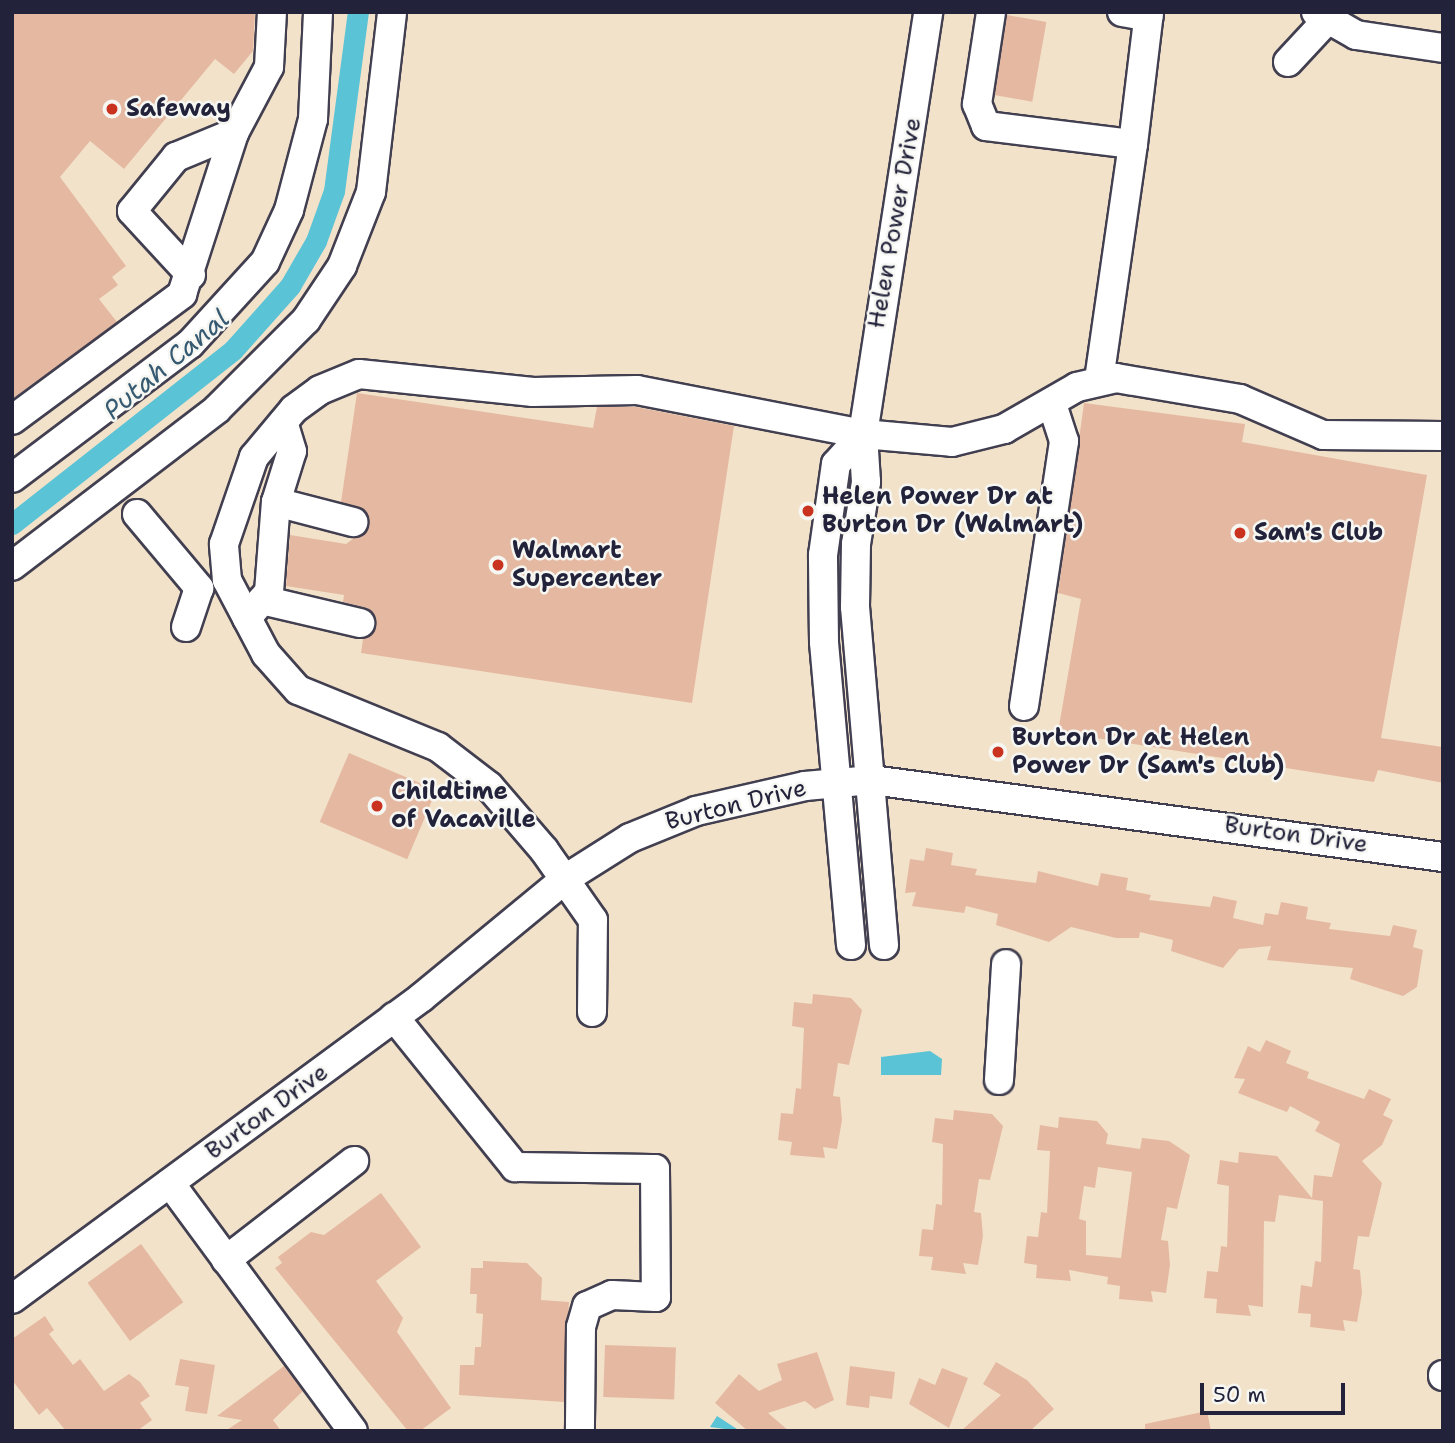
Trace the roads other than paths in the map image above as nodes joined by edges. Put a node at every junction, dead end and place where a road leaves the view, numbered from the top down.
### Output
1 (272, 12) edge
2 (318, 12) edge
3 (392, 12) edge
4 (928, 12) edge
5 (991, 12) edge
6 (1140, 14) edge
7 (1322, 15) edge
8 (1443, 48) edge
9 (1288, 62) dead end
10 (986, 126) junction
11 (234, 133) junction
12 (1133, 144) junction
13 (191, 275) junction
14 (1099, 380) junction
15 (1052, 404) junction
16 (12, 420) edge
17 (283, 422) junction
18 (863, 434) junction
19 (1443, 436) edge
20 (12, 478) edge
21 (276, 502) junction
22 (137, 513) dead end
23 (353, 522) dead end
24 (12, 566) edge
25 (254, 609) junction
26 (360, 623) dead end
27 (186, 627) dead end
28 (1024, 706) dead end
29 (872, 780) junction
30 (838, 783) junction
31 (1443, 858) edge
32 (565, 879) junction
33 (851, 945) dead end
34 (884, 945) dead end
35 (1006, 964) dead end
36 (592, 1012) dead end
37 (394, 1017) junction
38 (999, 1080) dead end
39 (354, 1161) dead end
40 (170, 1183) junction
41 (226, 1260) junction
42 (12, 1299) edge
43 (353, 1431) edge
44 (580, 1431) edge

1 - 11 street
2 - 20 street
3 - 24 street
4 - 18 street, Helen Power Drive
5 - 10 street
6 - 10 street
6 - 12 street
7 - 8 street
7 - 9 street
10 - 12 street
11 - 13 street
11 - 13 street
12 - 14 street
13 - 16 street
14 - 15 street
14 - 19 street
15 - 18 street
15 - 28 street
17 - 18 street
17 - 21 street
17 - 25 street
18 - 29 street, Helen Power Drive
18 - 30 street
21 - 23 street
21 - 25 street
22 - 27 street
25 - 26 street
25 - 32 street
29 - 30 street, Burton Drive
29 - 31 street, Burton Drive
29 - 34 street, Helen Power Drive
30 - 32 street, Burton Drive
30 - 33 street
32 - 36 street
32 - 37 street, Burton Drive
35 - 38 street
37 - 40 street, Burton Drive
37 - 44 street
39 - 41 street
40 - 41 street
40 - 42 street, Burton Drive
41 - 43 street

